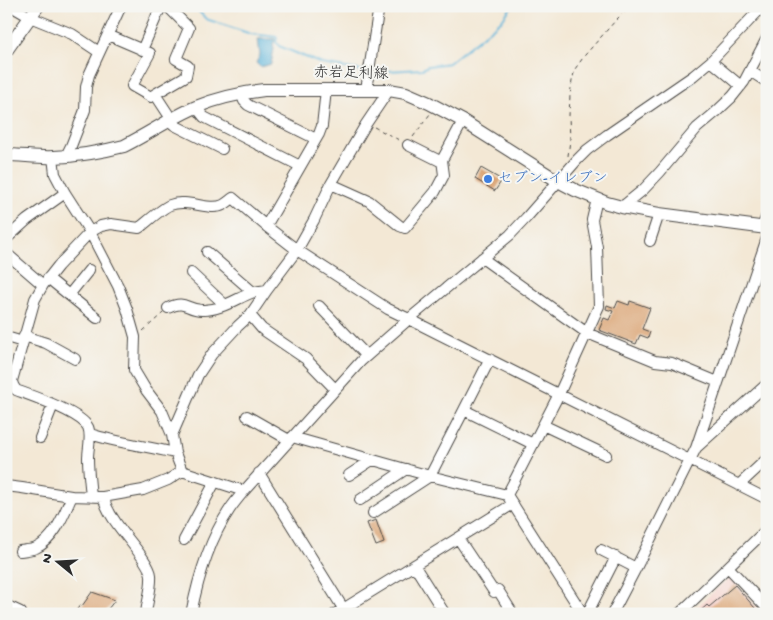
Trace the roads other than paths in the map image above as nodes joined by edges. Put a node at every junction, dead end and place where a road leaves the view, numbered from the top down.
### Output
1 (11, 6) edge
2 (38, 6) edge
3 (121, 6) edge
4 (163, 6) edge
5 (379, 6) edge
6 (763, 6) edge
7 (30, 17) junction
8 (108, 35) junction
9 (767, 38) edge
10 (142, 50) junction
11 (6, 51) edge
12 (100, 52) junction
13 (711, 61) junction
14 (750, 71) junction
15 (767, 82) edge
16 (741, 86) junction
17 (326, 90) junction
18 (366, 90) junction
19 (389, 90) junction
20 (241, 93) junction
21 (156, 94) junction
22 (196, 107) junction
23 (172, 120) junction
24 (463, 121) junction
25 (316, 139) junction
26 (408, 144) road end
27 (222, 149) dead end
28 (6, 154) edge
29 (66, 156) junction
30 (53, 157) junction
31 (442, 162) junction
32 (300, 166) junction
33 (558, 181) junction
34 (331, 184) junction
35 (65, 193) junction
36 (597, 199) junction
37 (622, 207) junction
38 (659, 214) junction
39 (767, 214) edge
40 (266, 226) junction
41 (765, 231) edge
42 (90, 232) junction
43 (6, 239) edge
44 (650, 241) dead end
45 (297, 250) junction
46 (207, 252) dead end
47 (6, 253) edge
48 (482, 258) junction
49 (89, 270) dead end
50 (191, 273) dead end
51 (45, 282) junction
52 (267, 290) junction
53 (253, 292) junction
54 (69, 295) junction
55 (224, 304) junction
56 (318, 306) dead end
57 (168, 308) road end
58 (250, 315) junction
59 (97, 318) dead end
60 (409, 318) junction
61 (587, 333) junction
62 (6, 337) edge
63 (23, 339) junction
64 (366, 356) junction
65 (75, 359) dead end
66 (490, 359) junction
67 (718, 382) junction
68 (767, 384) edge
69 (335, 389) junction
70 (559, 394) junction
71 (53, 405) junction
72 (464, 410) junction
73 (247, 416) dead end
74 (543, 425) junction
75 (90, 434) junction
76 (172, 435) junction
77 (40, 438) dead end
78 (290, 439) junction
79 (533, 444) junction
80 (696, 448) junction
81 (175, 453) junction
82 (606, 455) dead end
83 (767, 459) edge
84 (372, 460) junction
85 (690, 460) junction
86 (406, 469) junction
87 (182, 472) junction
88 (259, 474) junction
89 (349, 475) dead end
90 (430, 476) junction
91 (215, 482) junction
92 (739, 484) junction
93 (6, 486) edge
94 (244, 491) junction
95 (507, 495) junction
96 (72, 496) junction
97 (91, 496) junction
98 (103, 497) junction
99 (767, 499) edge
100 (360, 500) dead end
101 (513, 504) junction
102 (372, 513) dead end
103 (767, 529) edge
104 (458, 538) junction
105 (184, 540) dead end
106 (601, 550) dead end
107 (20, 551) dead end
108 (616, 557) junction
109 (414, 566) junction
110 (728, 567) junction
111 (636, 568) junction
112 (6, 608) edge
113 (767, 608) edge
114 (342, 612) edge
115 (19, 614) edge
116 (146, 614) edge
117 (191, 614) edge
118 (445, 614) edge
119 (513, 614) edge
120 (583, 614) edge
121 (587, 614) edge
122 (612, 614) edge
123 (679, 614) edge

1 - 7 street
2 - 7 main road
3 - 8 street
4 - 10 street
4 - 21 street
5 - 18 street
6 - 13 street
7 - 11 main road
7 - 12 street
8 - 10 street
8 - 12 street
9 - 14 street
10 - 21 street
12 - 29 street
13 - 16 street
13 - 33 street
14 - 15 street
14 - 16 street
16 - 37 street
17 - 18 main road, 赤岩足利線
17 - 20 main road, 赤岩足利線
17 - 25 street
18 - 19 main road, 赤岩足利線
19 - 24 main road, 赤岩足利線
19 - 34 street
20 - 22 main road, 赤岩足利線
20 - 25 street
21 - 23 street
22 - 23 main road, 赤岩足利線
22 - 32 street
23 - 27 street
23 - 29 main road, 赤岩足利線
24 - 31 street
24 - 33 main road, 赤岩足利線
25 - 32 street
26 - 31 street
28 - 30 main road, 赤岩足利線
29 - 30 main road, 赤岩足利線
30 - 35 street
31 - 34 street
32 - 40 street
33 - 36 main road, 赤岩足利線
33 - 48 street
34 - 45 street
35 - 42 street
35 - 43 street
36 - 37 main road, 赤岩足利線
36 - 61 street
37 - 38 main road, 赤岩足利線
38 - 41 main road, 赤岩足利線
38 - 44 street
39 - 41 street
40 - 42 street
40 - 45 street
41 - 67 street
42 - 51 street
42 - 76 street
45 - 52 street
45 - 60 street
46 - 53 street
47 - 51 street
48 - 60 street
48 - 61 street
49 - 54 street
50 - 55 street
51 - 54 street
51 - 63 street
52 - 53 street
52 - 58 street
53 - 55 street
54 - 59 street
55 - 57 street
56 - 64 street
58 - 69 street
58 - 76 street
60 - 64 street
60 - 66 street
61 - 67 street
61 - 70 street
62 - 63 street
63 - 65 street
63 - 71 street
64 - 69 street
66 - 70 street
66 - 72 street
67 - 80 street
68 - 80 street
69 - 78 street
70 - 74 street
70 - 85 street
71 - 75 street
71 - 77 street
72 - 79 street
72 - 90 street
73 - 78 street
74 - 79 street
74 - 82 street
75 - 81 street
75 - 97 street
76 - 81 street
78 - 84 street
78 - 88 street
79 - 95 street
80 - 85 street
81 - 87 street
83 - 92 street
84 - 86 street
84 - 89 street
85 - 92 street
85 - 111 street
86 - 90 street
86 - 100 street
87 - 91 street
87 - 98 street
88 - 94 street
88 - 114 street
90 - 95 street
90 - 102 street
91 - 94 street
91 - 105 street
92 - 99 street
93 - 96 street
94 - 117 street
95 - 101 street
96 - 97 street
96 - 107 street
97 - 98 street
98 - 116 street
101 - 104 street
101 - 120 street
103 - 110 street
104 - 109 street
104 - 119 street
106 - 108 street
108 - 111 street
108 - 121 street
109 - 114 street
109 - 118 street
110 - 113 street
110 - 123 street
111 - 122 street
112 - 115 highway

